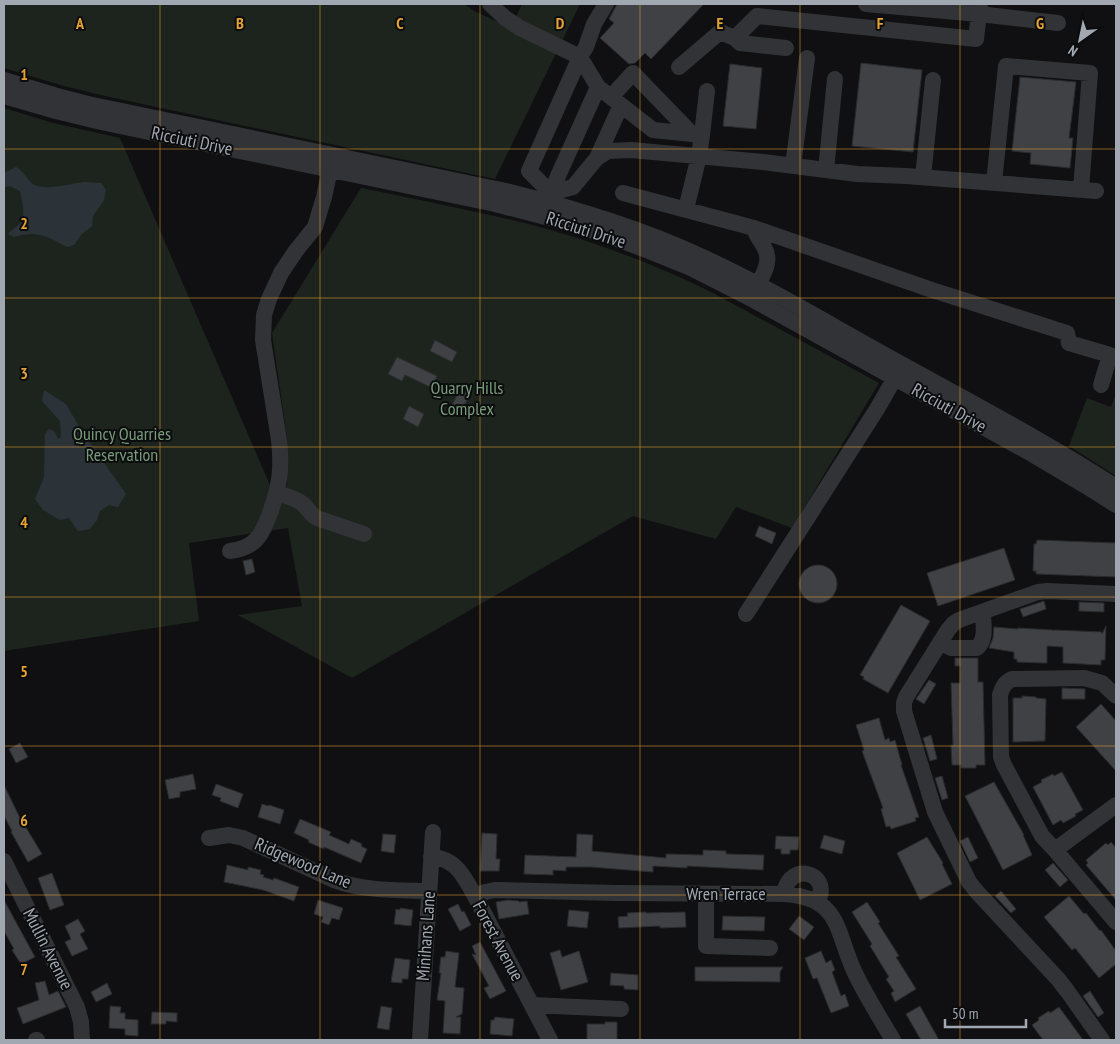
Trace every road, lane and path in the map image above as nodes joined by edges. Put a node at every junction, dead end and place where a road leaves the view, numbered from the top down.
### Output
1 (490, 4) edge
2 (606, 4) edge
3 (866, 4) edge
4 (980, 9) edge
5 (755, 10) edge
6 (1058, 24) dead end
7 (735, 38) junction
8 (786, 48) dead end
9 (580, 57) junction
10 (806, 58) dead end
11 (679, 66) dead end
12 (835, 79) dead end
13 (4, 80) edge
14 (933, 80) dead end
15 (598, 87) junction
16 (707, 91) dead end
17 (4, 96) edge
18 (616, 101) junction
19 (697, 134) junction
20 (700, 156) junction
21 (597, 158) junction
22 (332, 162) junction
23 (793, 166) junction
24 (826, 170) junction
25 (923, 177) junction
26 (994, 183) junction
27 (623, 193) dead end
28 (548, 204) junction
29 (686, 209) junction
30 (754, 228) junction
31 (753, 292) junction
32 (899, 372) junction
33 (1101, 385) dead end
34 (1116, 487) edge
35 (277, 493) junction
36 (1116, 505) edge
37 (364, 534) dead end
38 (230, 551) dead end
39 (1116, 594) edge
40 (983, 612) junction
41 (746, 614) dead end
42 (940, 642) junction
43 (1116, 696) edge
44 (1116, 805) edge
45 (432, 832) dead end
46 (208, 838) dead end
47 (1055, 850) junction
48 (431, 857) junction
49 (4, 861) edge
50 (429, 891) junction
51 (706, 894) junction
52 (784, 894) junction
53 (475, 896) junction
54 (817, 902) junction
55 (1116, 922) edge
56 (770, 948) dead end
57 (532, 1005) junction
58 (621, 1009) dead end
59 (82, 1040) edge
60 (420, 1040) edge
61 (550, 1040) edge
62 (893, 1040) edge
63 (1102, 1040) edge

1 - 9 street
2 - 9 street
3 - 4 street
4 - 5 street
4 - 6 street
5 - 7 street
7 - 8 street
7 - 11 street
9 - 15 street
9 - 28 street
10 - 23 street
12 - 24 street
13 - 22 street, Ricciuti Drive
14 - 25 street
15 - 18 street
15 - 28 street
16 - 19 street
17 - 22 street, Ricciuti Drive
18 - 19 street
18 - 19 street
18 - 21 street
19 - 20 street
20 - 21 street
20 - 23 street
20 - 29 street
21 - 28 street
22 - 28 street, Ricciuti Drive
22 - 35 street
23 - 24 street
24 - 25 street
25 - 26 street
26 - 26 street
27 - 29 street
28 - 31 street, Ricciuti Drive
29 - 30 street
30 - 31 street
30 - 33 street
31 - 32 street, Ricciuti Drive
32 - 34 street, Ricciuti Drive
32 - 36 street, Ricciuti Drive
32 - 41 street
35 - 37 street
35 - 38 street
39 - 40 street
40 - 42 street
40 - 42 street
42 - 63 street
43 - 47 street
44 - 47 street
45 - 48 street, Minihans Lane
46 - 50 street, Ridgewood Lane
47 - 55 street
48 - 50 street, Minihans Lane
48 - 53 street, Forest Avenue
49 - 59 street, Mullin Avenue
50 - 60 street, Minihans Lane
51 - 52 street, Wren Terrace
51 - 53 street, Wren Terrace
51 - 56 street
52 - 54 street, Wren Terrace
52 - 54 street
53 - 57 street, Forest Avenue
54 - 62 street
57 - 58 street
57 - 61 street, Forest Avenue

